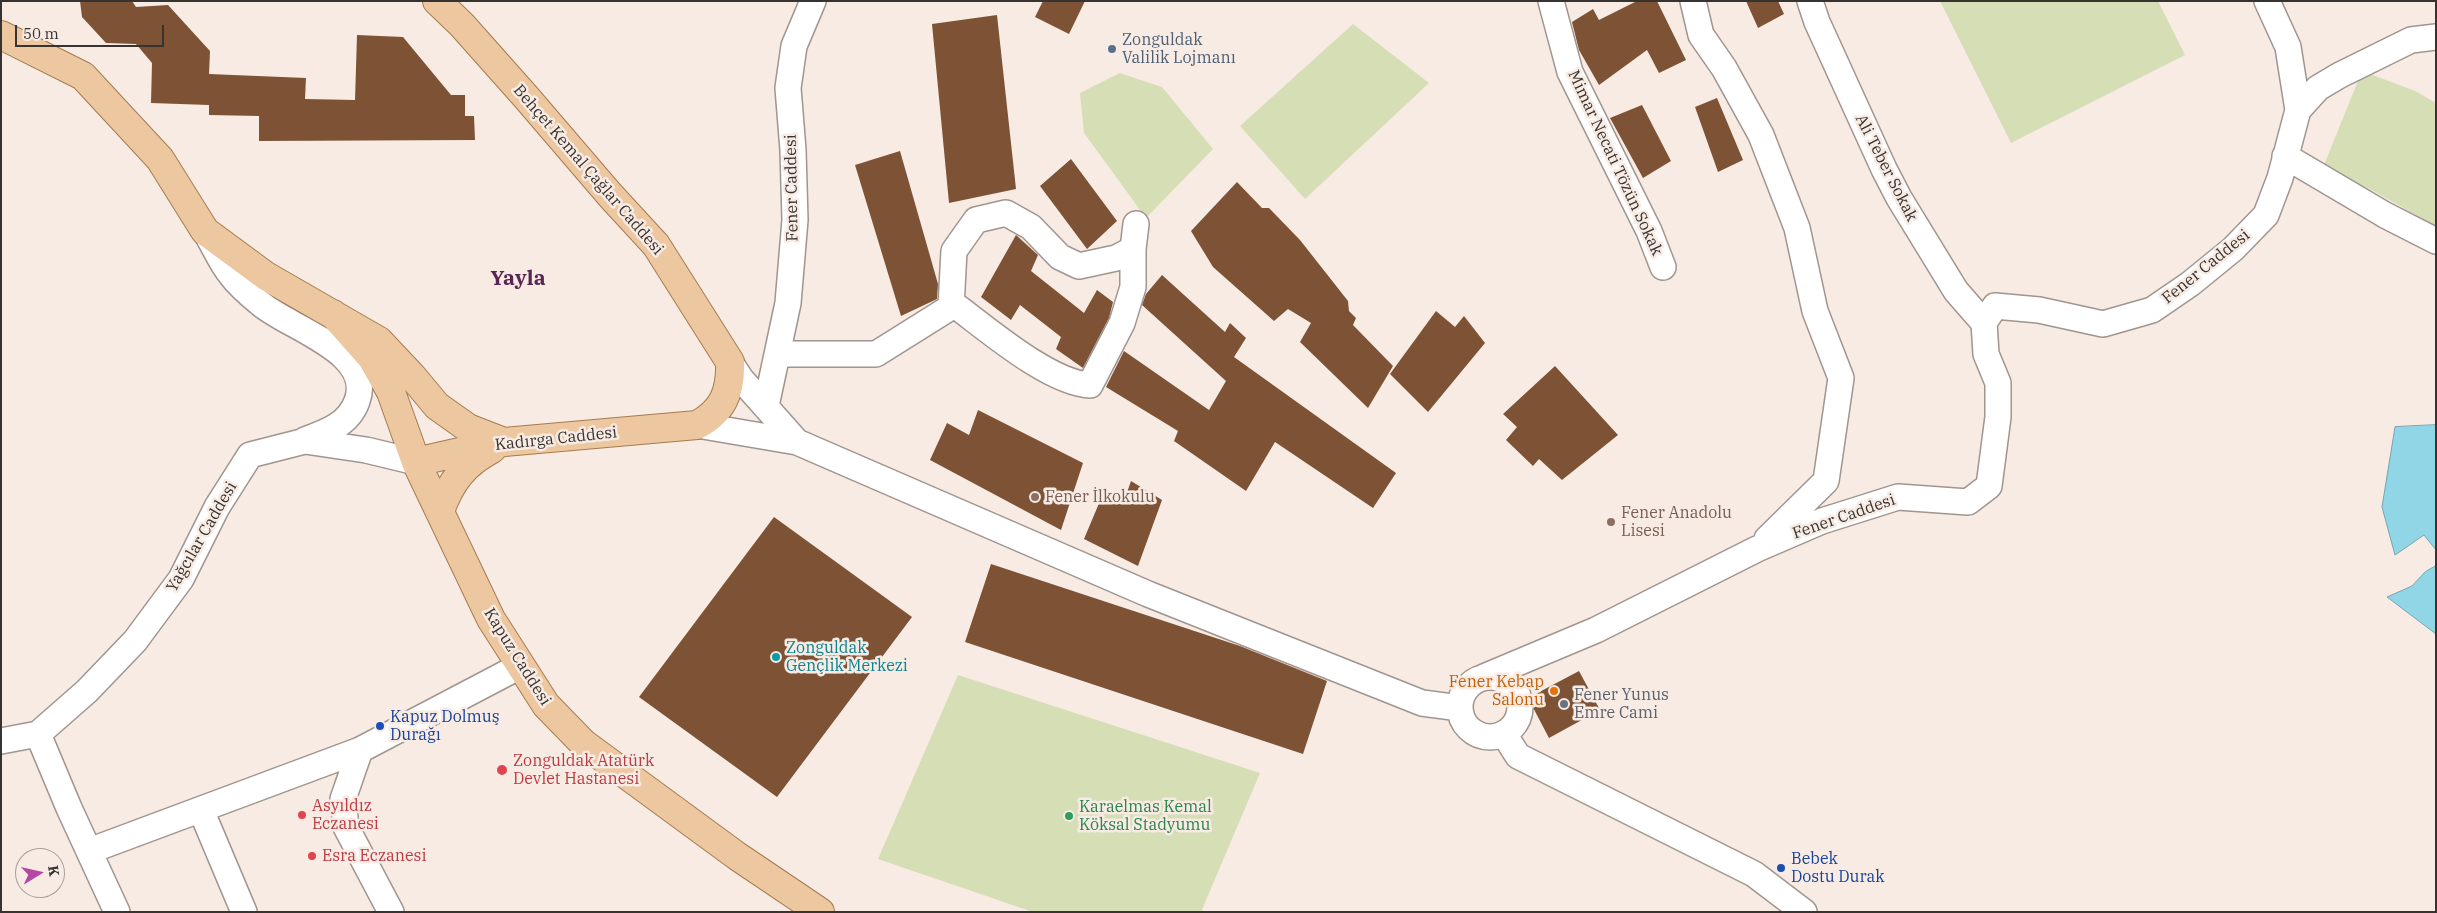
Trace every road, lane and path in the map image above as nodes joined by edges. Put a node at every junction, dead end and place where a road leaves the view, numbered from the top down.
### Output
1 (437, 1) edge
2 (813, 1) edge
3 (1551, 1) edge
4 (1694, 1) edge
5 (1810, 1) edge
6 (2266, 1) edge
7 (1, 35) edge
8 (2436, 37) edge
9 (2298, 110) junction
10 (2285, 156) junction
11 (1136, 224) dead end
12 (205, 230) junction
13 (2436, 242) edge
14 (1133, 249) junction
15 (1664, 267) dead end
16 (952, 303) junction
17 (333, 314) junction
18 (1984, 323) junction
19 (778, 354) junction
20 (730, 362) junction
21 (766, 406) junction
22 (697, 425) junction
23 (305, 441) junction
24 (504, 442) junction
25 (797, 442) junction
26 (416, 462) junction
27 (440, 511) junction
28 (1757, 550) junction
29 (520, 666) junction
30 (1484, 677) junction
31 (1460, 708) junction
32 (38, 734) junction
33 (1504, 734) junction
34 (1, 741) edge
35 (360, 750) junction
36 (201, 810) junction
37 (89, 851) junction
38 (116, 912) edge
39 (244, 912) edge
40 (391, 912) edge
41 (820, 912) edge
42 (1804, 912) edge

1 - 20 main road, Behçet Kemal Çağlar Caddesi
2 - 19 street, Fener Caddesi
3 - 15 street, Mimar Necati Tözün Sokak
4 - 28 street
5 - 18 street, Ali Teber Sokak
6 - 9 street, Fener Caddesi
7 - 12 main road
8 - 9 street
9 - 10 street, Fener Caddesi
10 - 13 street
10 - 18 street, Fener Caddesi
11 - 14 street
12 - 17 main road
12 - 23 street
14 - 16 street
14 - 16 street
16 - 19 street
17 - 24 main road
17 - 26 main road, Kapuz Caddesi
18 - 28 street, Fener Caddesi
19 - 21 street, Fener Caddesi
20 - 21 street
20 - 22 main road
21 - 25 street
22 - 24 main road, Kadırga Caddesi
22 - 25 street
23 - 26 street, Yağcılar Caddesi
23 - 32 street, Yağcılar Caddesi
24 - 26 main road, Kadırga Caddesi
24 - 27 main road
25 - 31 street
26 - 27 main road, Kapuz Caddesi
27 - 29 main road, Kapuz Caddesi
28 - 30 street, Fener Caddesi
29 - 35 street
29 - 41 main road, Kapuz Caddesi
30 - 31 street
30 - 33 street
31 - 33 street
32 - 34 street
32 - 37 street
33 - 42 street
35 - 36 street
35 - 40 street
36 - 37 street
36 - 39 street
37 - 38 street

